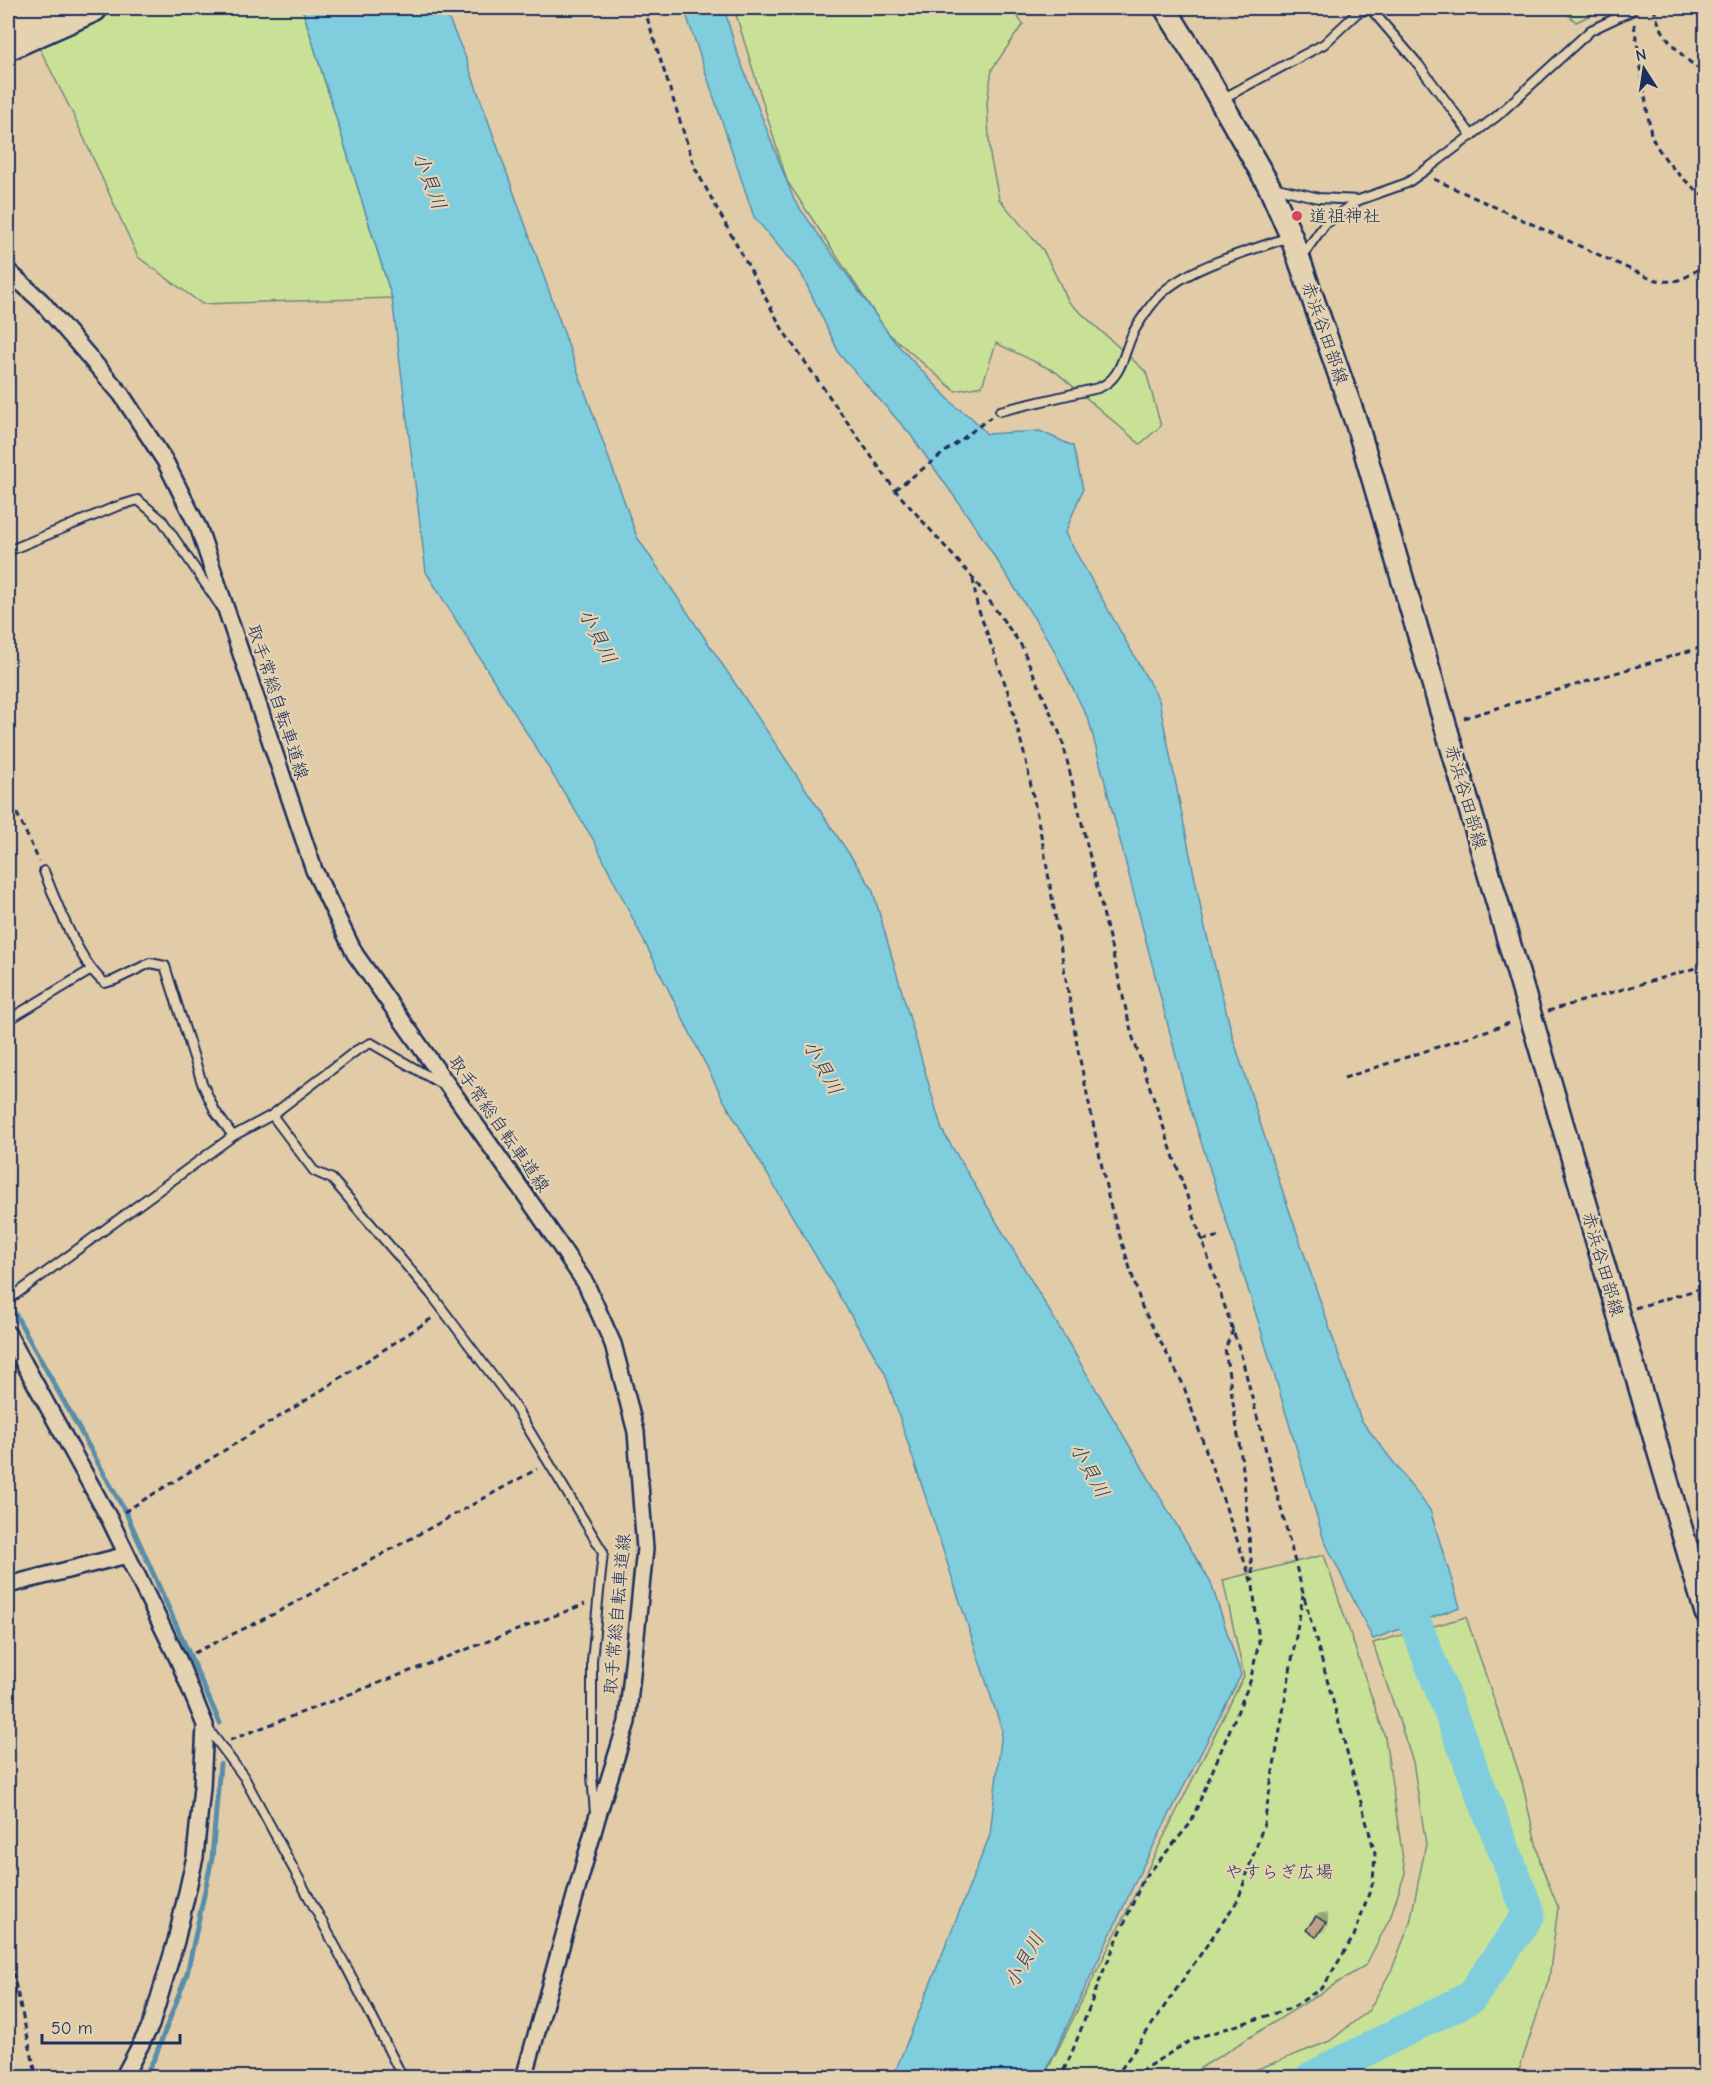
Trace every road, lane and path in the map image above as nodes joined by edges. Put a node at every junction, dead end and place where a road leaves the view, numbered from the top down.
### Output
1 (36, 8) edge
2 (93, 8) edge
3 (644, 8) edge
4 (1165, 8) edge
5 (1654, 8) edge
6 (1631, 11) joint
7 (8, 20) edge
8 (8, 46) edge
9 (1706, 75) edge
10 (1220, 100) junction
11 (1472, 136) junction
12 (1407, 183) junction
13 (1269, 186) junction
14 (1706, 198) edge
15 (1359, 200) junction
16 (1291, 236) junction
17 (1300, 260) junction
18 (1706, 264) edge
19 (8, 271) edge
20 (1000, 411) dead end
21 (984, 422) dead end
22 (895, 490) junction
23 (8, 551) edge
24 (973, 578) junction
25 (231, 623) junction
26 (1706, 646) edge
27 (1445, 724) junction
28 (8, 794) edge
29 (44, 871) joint
30 (1706, 965) edge
31 (91, 970) junction
32 (1530, 1016) junction
33 (8, 1020) edge
34 (1344, 1078) dead end
35 (451, 1090) junction
36 (272, 1115) junction
37 (233, 1136) junction
38 (1221, 1236) dead end
39 (1202, 1240) junction
40 (1706, 1287) edge
41 (8, 1300) edge
42 (443, 1311) junction
43 (1618, 1314) junction
44 (1233, 1330) junction
45 (8, 1334) edge
46 (549, 1463) junction
47 (110, 1520) junction
48 (127, 1555) junction
49 (8, 1585) edge
50 (1253, 1586) junction
51 (1303, 1593) junction
52 (599, 1599) junction
53 (1706, 1613) edge
54 (178, 1659) junction
55 (205, 1725) junction
56 (220, 1743) junction
57 (597, 1818) junction
58 (8, 1952) edge
59 (37, 2078) edge
60 (123, 2078) edge
61 (403, 2078) edge
62 (524, 2078) edge
63 (1060, 2078) edge
64 (1115, 2078) edge
65 (1129, 2078) edge

1 - 7 highway
2 - 8 highway
3 - 22 path
4 - 10 main road, 赤浜谷田部線
5 - 9 path
6 - 11 lane
6 - 14 path
10 - 11 lane
10 - 13 main road, 赤浜谷田部線
11 - 12 lane
12 - 15 lane
12 - 18 path
13 - 15 lane
13 - 16 main road, 赤浜谷田部線
15 - 17 lane
16 - 17 main road, 赤浜谷田部線
16 - 20 lane
17 - 27 main road, 赤浜谷田部線
19 - 25 street, 取手常総自転車道線
21 - 22 path
22 - 24 path
23 - 25 lane
24 - 39 path
24 - 50 path
25 - 35 street, 取手常総自転車道線
26 - 27 path
27 - 32 main road, 赤浜谷田部線
28 - 29 path
29 - 31 lane
30 - 32 path
31 - 33 lane
31 - 37 lane
32 - 34 path
32 - 43 main road, 赤浜谷田部線
35 - 36 lane
35 - 57 street, 取手常総自転車道線
36 - 37 lane
36 - 42 lane
37 - 41 lane
38 - 39 path
39 - 44 path
40 - 43 path
42 - 46 lane
42 - 47 path
43 - 53 main road, 赤浜谷田部線
44 - 50 path
44 - 51 path
45 - 47 street
46 - 52 lane
46 - 54 path
47 - 48 street
48 - 49 street
48 - 54 street
50 - 63 path
51 - 64 path
51 - 65 path
52 - 56 path
52 - 57 lane
54 - 55 street
55 - 56 lane
55 - 60 street
56 - 61 lane
57 - 62 street, 取手常総自転車道線
58 - 59 path

